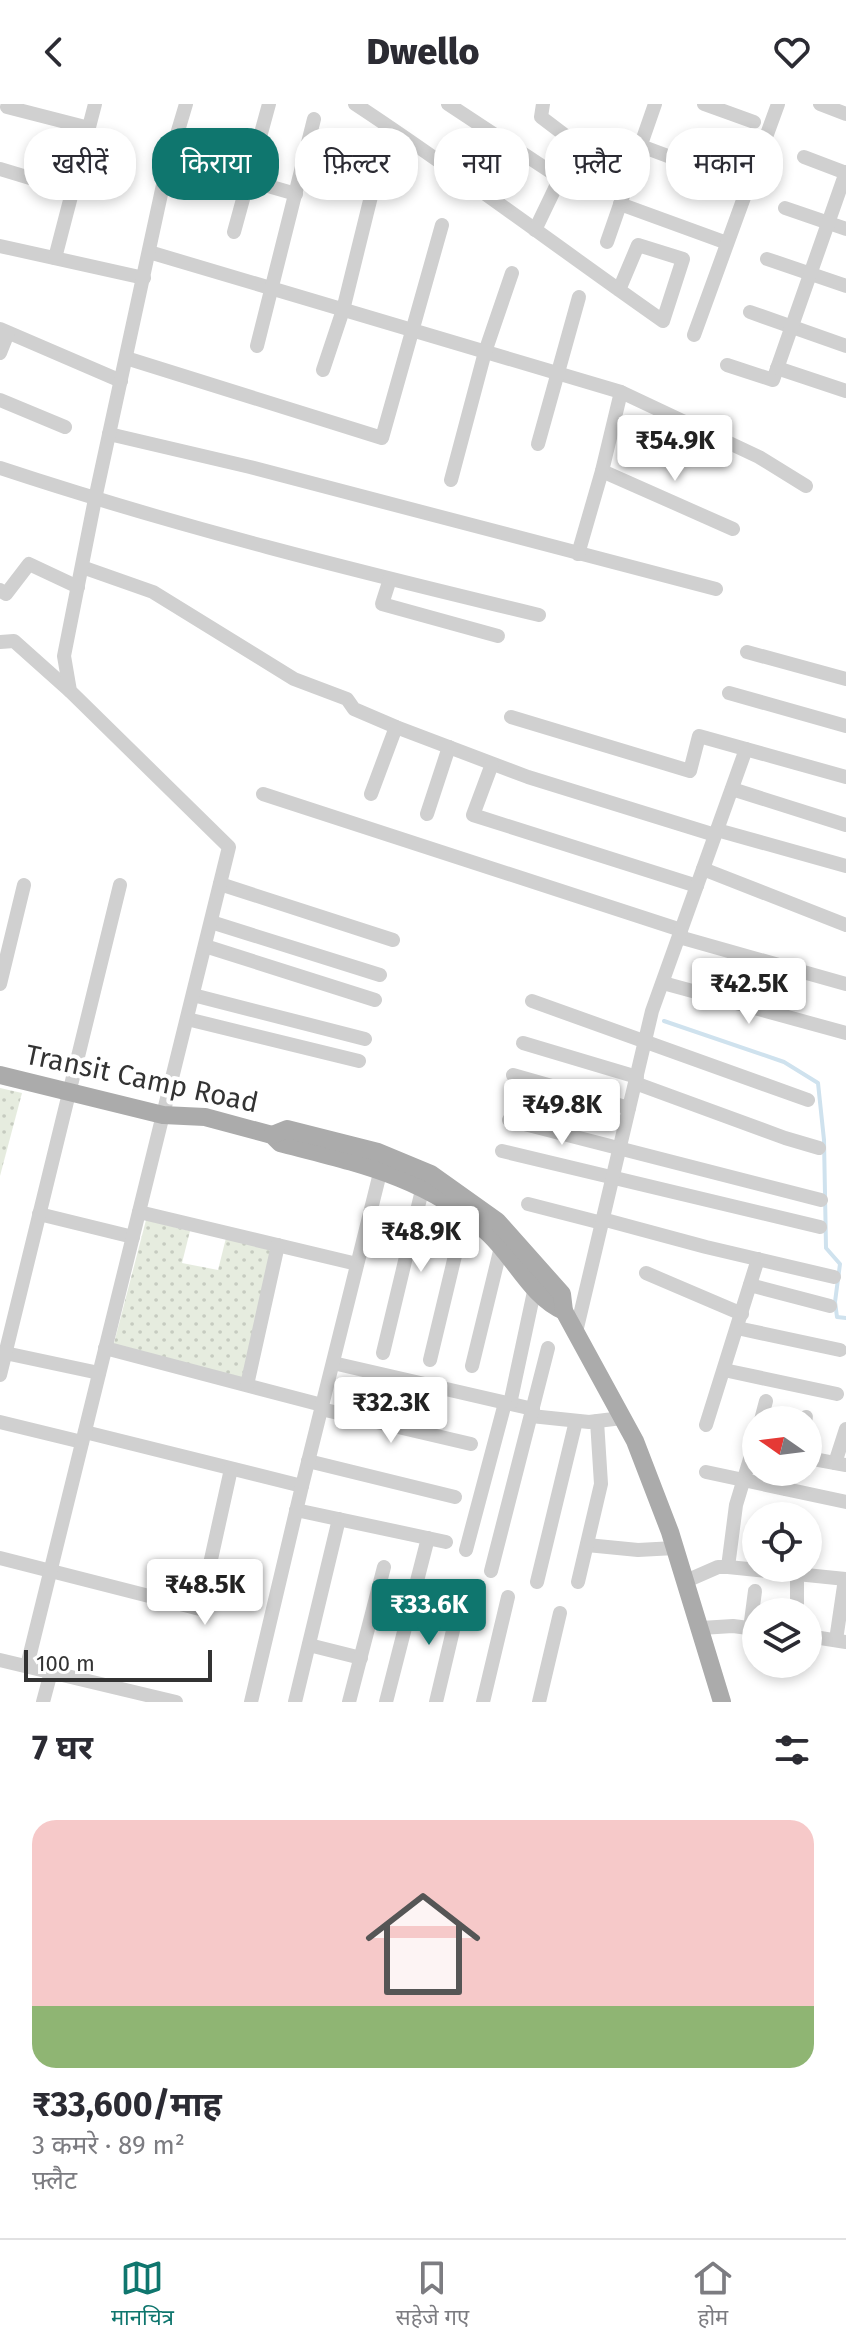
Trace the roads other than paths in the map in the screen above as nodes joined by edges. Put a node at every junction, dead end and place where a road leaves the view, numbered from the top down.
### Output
1 (95, 104) edge
2 (186, 104) edge
3 (269, 104) edge
4 (355, 104) edge
5 (448, 104) edge
6 (543, 104) edge
7 (655, 104) edge
8 (704, 104) edge
9 (778, 104) edge
10 (820, 104) edge
11 (7, 107) dead end
12 (846, 114) edge
13 (314, 119) dead end
14 (754, 122) dead end
15 (89, 128) joint
16 (179, 128) edge
17 (262, 128) edge
18 (312, 128) edge
19 (555, 128) edge
20 (647, 128) edge
21 (769, 128) edge
22 (804, 157) dead end
23 (545, 168) edge
24 (0, 169) edge
25 (846, 173) edge
26 (24, 176) edge
27 (295, 198) edge
28 (71, 200) edge
29 (161, 200) edge
30 (243, 200) edge
31 (370, 200) edge
32 (549, 200) edge
33 (621, 200) edge
34 (743, 200) edge
35 (620, 204) junction
36 (785, 208) dead end
37 (828, 223) junction
38 (442, 225) dead end
39 (846, 229) edge
40 (535, 230) junction
41 (234, 232) dead end
42 (607, 242) dead end
43 (727, 243) junction
44 (0, 246) edge
45 (149, 252) junction
46 (55, 258) junction
47 (767, 259) dead end
48 (512, 273) dead end
49 (810, 274) junction
50 (144, 278) junction
51 (846, 286) edge
52 (273, 289) junction
53 (619, 290) junction
54 (579, 297) dead end
55 (343, 310) junction
56 (750, 312) dead end
57 (791, 328) junction
58 (413, 330) junction
59 (4, 331) edge
60 (694, 335) dead end
61 (257, 346) dead end
62 (846, 346) edge
63 (485, 352) junction
64 (0, 353) edge
65 (126, 358) junction
66 (727, 365) dead end
67 (777, 368) junction
68 (323, 370) dead end
69 (558, 373) junction
70 (121, 381) junction
71 (846, 391) edge
72 (621, 392) junction
73 (0, 400) edge
74 (65, 427) dead end
75 (109, 434) junction
76 (538, 444) dead end
77 (0, 468) edge
78 (602, 471) junction
79 (451, 480) dead end
80 (806, 486) dead end
81 (95, 499) junction
82 (733, 529) dead end
83 (578, 554) junction
84 (82, 567) junction
85 (390, 579) junction
86 (78, 587) junction
87 (716, 589) dead end
88 (0, 590) edge
89 (539, 615) dead end
90 (498, 636) dead end
91 (0, 642) edge
92 (747, 652) dead end
93 (846, 679) edge
94 (70, 691) junction
95 (729, 693) dead end
96 (511, 717) dead end
97 (846, 726) edge
98 (396, 727) junction
99 (449, 747) junction
100 (746, 749) junction
101 (492, 764) junction
102 (846, 777) edge
103 (732, 789) junction
104 (263, 794) dead end
105 (371, 794) dead end
106 (427, 814) dead end
107 (846, 825) edge
108 (716, 833) junction
109 (846, 866) edge
110 (703, 869) junction
111 (220, 884) junction
112 (24, 885) dead end
113 (120, 885) dead end
114 (697, 886) junction
115 (211, 922) junction
116 (846, 925) edge
117 (680, 934) junction
118 (393, 940) dead end
119 (205, 946) junction
120 (380, 975) dead end
121 (663, 983) junction
122 (0, 984) edge
123 (846, 984) edge
124 (193, 995) junction
125 (375, 1000) dead end
126 (532, 1001) dead end
127 (187, 1019) junction
128 (846, 1033) edge
129 (365, 1039) dead end
130 (645, 1040) junction
131 (523, 1043) dead end
132 (359, 1061) dead end
133 (0, 1075) edge
134 (513, 1075) dead end
135 (636, 1080) junction
136 (69, 1092) junction
137 (808, 1100) dead end
138 (629, 1108) junction
139 (163, 1115) junction
140 (509, 1120) dead end
141 (619, 1148) junction
142 (819, 1148) dead end
143 (502, 1151) dead end
144 (390, 1167) junction
145 (612, 1179) junction
146 (423, 1186) junction
147 (821, 1200) dead end
148 (528, 1204) dead end
149 (139, 1212) junction
150 (39, 1214) junction
151 (465, 1214) junction
152 (602, 1221) junction
153 (820, 1227) dead end
154 (133, 1237) junction
155 (278, 1245) junction
156 (501, 1247) junction
157 (758, 1259) junction
158 (357, 1264) junction
159 (646, 1273) dead end
160 (834, 1277) dead end
161 (750, 1285) junction
162 (535, 1287) junction
163 (830, 1306) dead end
164 (564, 1311) junction
165 (739, 1321) junction
166 (576, 1332) junction
167 (105, 1348) junction
168 (548, 1348) dead end
169 (840, 1350) dead end
170 (5, 1353) junction
171 (383, 1353) dead end
172 (430, 1360) dead end
173 (333, 1363) junction
174 (472, 1366) dead end
175 (724, 1370) junction
176 (99, 1373) junction
177 (0, 1375) edge
178 (247, 1385) junction
179 (837, 1394) dead end
180 (766, 1401) dead end
181 (508, 1403) junction
182 (765, 1406) edge
183 (321, 1407) junction
184 (532, 1412) junction
185 (622, 1418) junction
186 (576, 1421) junction
187 (597, 1421) junction
188 (0, 1422) edge
189 (706, 1425) dead end
190 (846, 1429) edge
191 (84, 1437) junction
192 (471, 1444) dead end
193 (308, 1461) junction
194 (840, 1464) edge
195 (231, 1469) junction
196 (706, 1472) dead end
197 (742, 1479) edge
198 (302, 1486) junction
199 (743, 1486) edge
200 (772, 1486) edge
201 (787, 1486) edge
202 (786, 1489) junction
203 (455, 1497) dead end
204 (846, 1502) edge
205 (296, 1510) junction
206 (339, 1519) junction
207 (428, 1538) junction
208 (446, 1542) dead end
209 (587, 1545) junction
210 (675, 1548) junction
211 (466, 1550) dead end
212 (0, 1558) edge
213 (384, 1567) dead end
214 (728, 1567) junction
215 (742, 1568) edge
216 (51, 1570) junction
217 (491, 1571) dead end
218 (822, 1577) edge
219 (845, 1579) edge
220 (686, 1581) junction
221 (537, 1582) dead end
222 (578, 1582) dead end
223 (755, 1591) dead end
224 (508, 1597) dead end
225 (755, 1598) edge
226 (460, 1601) dead end
227 (560, 1613) dead end
228 (742, 1627) edge
229 (701, 1628) junction
230 (841, 1641) edge
231 (309, 1645) junction
232 (361, 1658) junction
233 (0, 1660) edge
234 (27, 1666) junction
235 (51, 1672) junction
236 (43, 1702) edge
237 (172, 1702) edge
238 (251, 1702) edge
239 (295, 1702) edge
240 (349, 1702) edge
241 (386, 1702) edge
242 (436, 1702) edge
243 (483, 1702) edge
244 (539, 1702) edge
245 (722, 1702) edge

1 - 15 street
2 - 16 street
3 - 17 street
4 - 40 street
5 - 23 street
6 - 19 street
7 - 20 street
8 - 14 street
9 - 21 street
10 - 12 street
11 - 15 street
13 - 18 street
22 - 25 street
24 - 26 street
25 - 37 street
27 - 52 street
28 - 46 street
29 - 45 street
30 - 41 street
31 - 55 street
32 - 40 street
33 - 35 street
34 - 43 street
35 - 42 street
35 - 43 street
36 - 37 street
37 - 39 street
37 - 49 street
38 - 58 street
40 - 53 street
43 - 60 street
44 - 46 street
45 - 50 street
45 - 52 street
46 - 50 street
47 - 49 street
48 - 63 street
49 - 51 street
49 - 57 street
50 - 65 street
52 - 55 street
52 - 61 street
53 - 53 street
54 - 69 street
55 - 58 street
55 - 68 street
56 - 57 street
57 - 62 street
57 - 67 street
58 - 63 street
58 - 65 street
59 - 64 street
59 - 70 street
63 - 69 street
63 - 79 street
65 - 70 street
66 - 67 street
67 - 71 street
69 - 72 street
69 - 76 street
70 - 75 street
72 - 78 street
72 - 80 street
73 - 74 street
75 - 81 street
75 - 83 street
77 - 81 street
78 - 82 street
78 - 83 street
81 - 84 street
81 - 85 street
83 - 87 street
84 - 86 street
84 - 98 street
85 - 89 street
85 - 90 street
86 - 88 street
86 - 94 street
91 - 94 street
92 - 93 street
94 - 111 street
95 - 97 street
96 - 100 street
98 - 99 street
98 - 105 street
99 - 101 street
99 - 106 street
100 - 102 street
100 - 103 street
101 - 108 street
101 - 114 street
103 - 107 street
103 - 108 street
104 - 117 street
108 - 109 street
108 - 110 street
110 - 114 street
110 - 116 street
111 - 115 street
111 - 118 street
112 - 122 street
113 - 136 street
114 - 117 street
115 - 119 street
115 - 120 street
117 - 121 street
117 - 123 street
119 - 124 street
119 - 125 street
121 - 128 street
121 - 130 street
124 - 127 street
124 - 129 street
126 - 130 street
127 - 132 street
127 - 139 street
130 - 135 street
130 - 137 street
131 - 135 street
133 - 136 main road, Transit Camp Road
134 - 138 street
135 - 138 street
135 - 142 street
136 - 139 main road, Transit Camp Road
136 - 150 street
138 - 141 street
139 - 144 main road, Transit Camp Road
139 - 149 street
140 - 141 street
141 - 145 street
141 - 147 street
143 - 145 street
144 - 146 main road, Transit Camp Road
144 - 158 street
144 - 164 main road, Transit Camp Road
145 - 152 street
145 - 153 street
146 - 151 main road, Transit Camp Road
146 - 171 street
148 - 152 street
149 - 154 street
149 - 155 street
150 - 154 street
150 - 170 street
151 - 156 main road, Transit Camp Road
151 - 172 street
152 - 157 street
152 - 166 street
154 - 167 street
155 - 158 street
155 - 178 street
156 - 162 main road, Transit Camp Road
156 - 174 street
157 - 160 street
157 - 161 street
158 - 173 street
159 - 165 street
161 - 163 street
161 - 165 street
162 - 164 main road, Transit Camp Road
162 - 181 street
164 - 166 main road, Transit Camp Road
165 - 169 street
165 - 175 street
166 - 185 main road, Transit Camp Road
167 - 176 street
167 - 178 street
168 - 184 street
170 - 176 street
170 - 177 street
173 - 181 street
173 - 183 street
175 - 179 street
175 - 189 street
176 - 191 street
178 - 183 street
180 - 182 street
181 - 184 street
181 - 211 street
183 - 192 street
183 - 193 street
184 - 186 street
184 - 217 street
185 - 187 street
185 - 210 main road, Transit Camp Road
186 - 187 street
186 - 221 street
187 - 209 street
188 - 191 street
190 - 194 street
191 - 195 street
191 - 216 street
193 - 198 street
193 - 203 street
195 - 198 street
195 - 216 street
196 - 197 street
198 - 205 street
199 - 214 street
200 - 202 street
201 - 202 street
202 - 204 street
205 - 206 street
205 - 238 street
206 - 207 street
206 - 231 street
207 - 208 street
207 - 241 street
209 - 210 street
209 - 222 street
210 - 220 main road, Transit Camp Road
212 - 216 street
213 - 232 street
214 - 215 street
214 - 220 street
216 - 234 street
218 - 219 street
219 - 230 street
220 - 229 main road, Transit Camp Road
223 - 225 street
224 - 243 street
226 - 242 street
227 - 244 street
228 - 229 street
229 - 245 main road, Transit Camp Road
231 - 232 street
231 - 239 street
232 - 240 street
233 - 234 street
234 - 235 street
235 - 236 street
235 - 237 street

